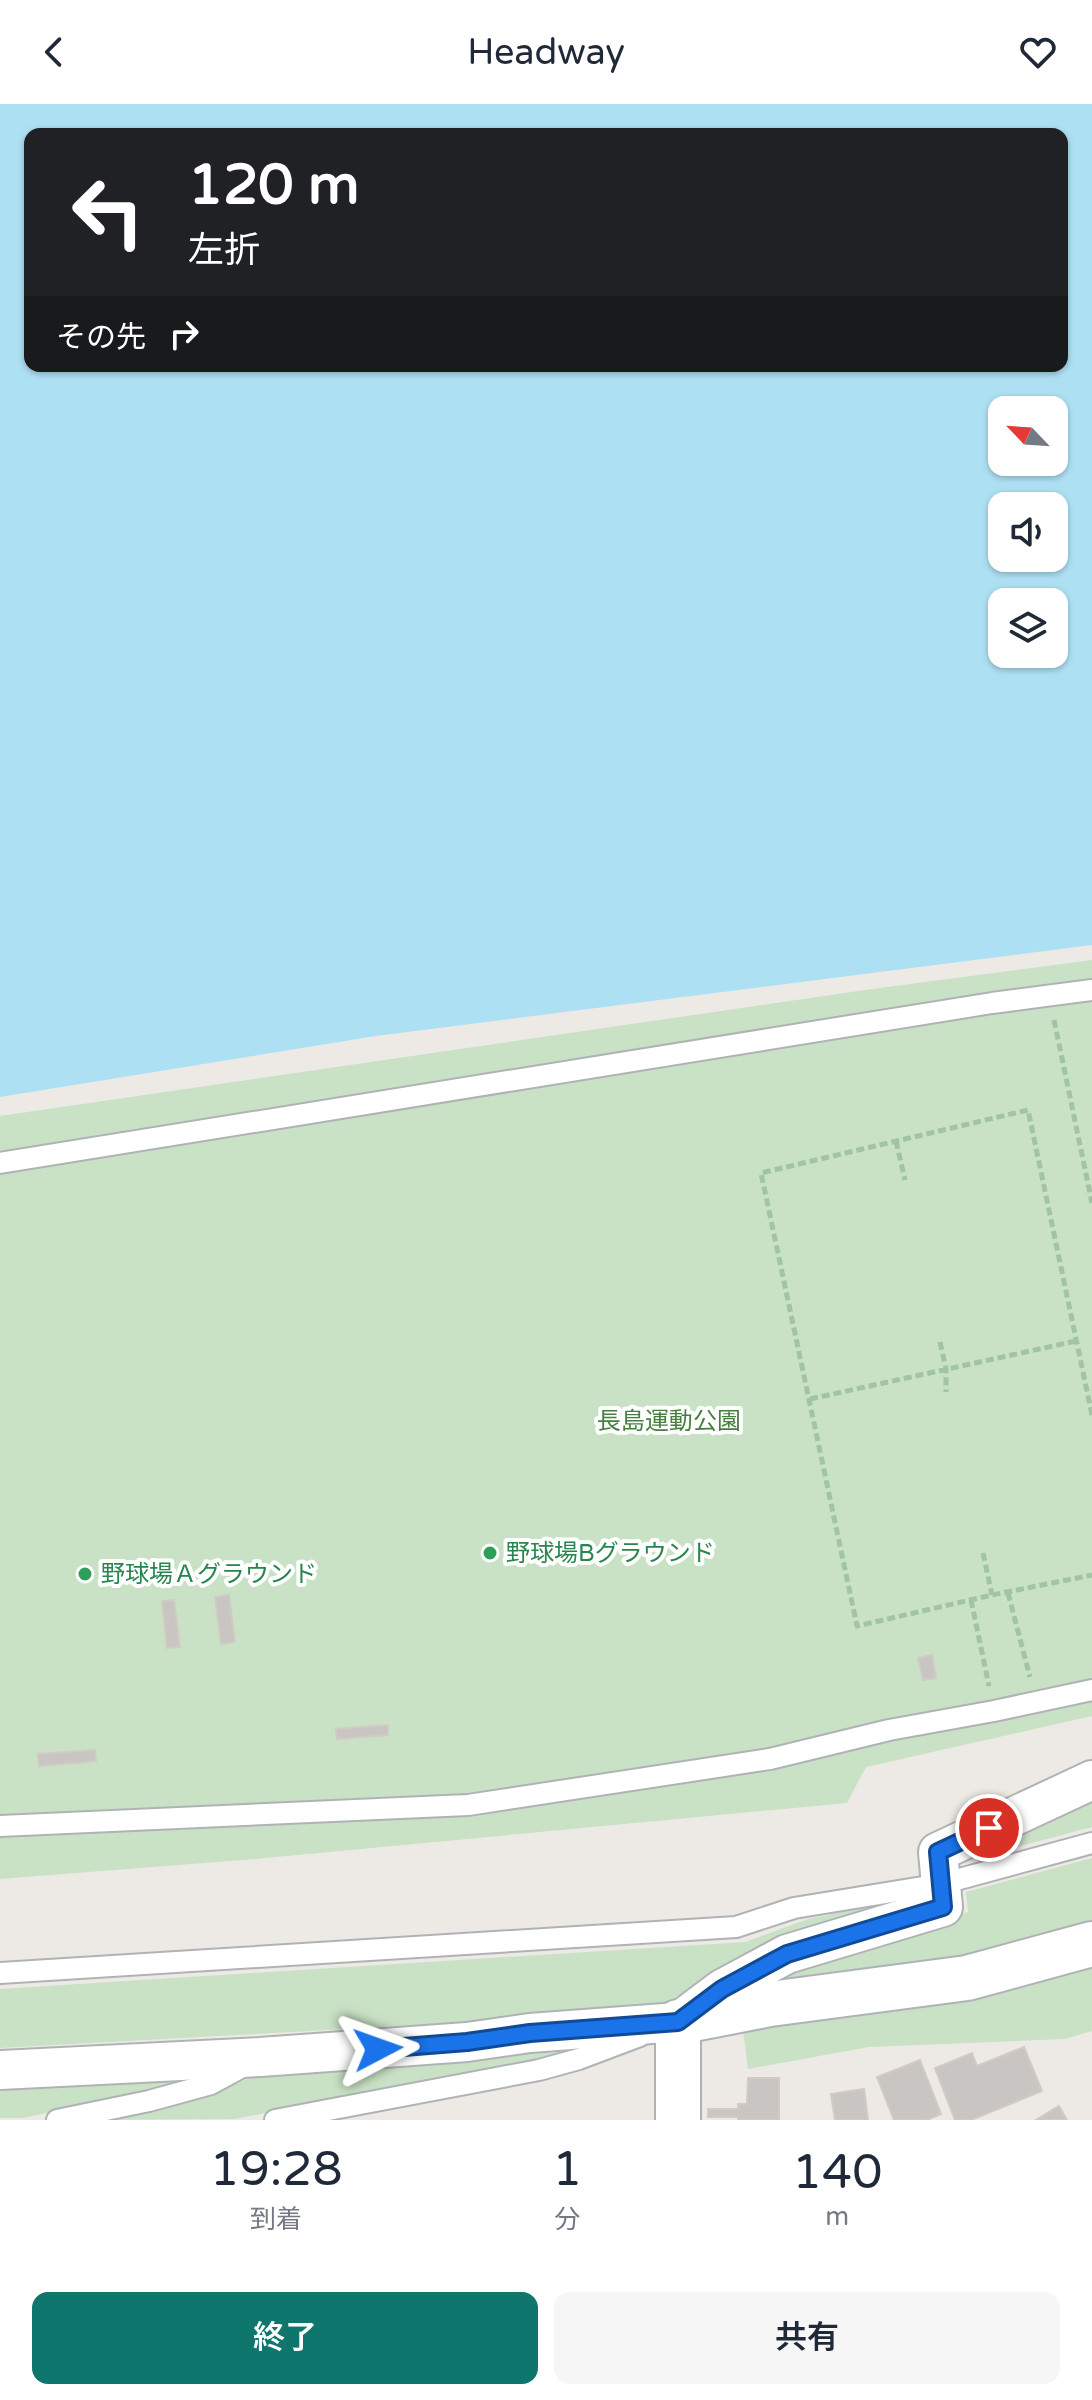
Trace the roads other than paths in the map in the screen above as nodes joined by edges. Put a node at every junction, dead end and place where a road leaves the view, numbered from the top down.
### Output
1 (1092, 990) edge
2 (0, 1163) edge
3 (1092, 1690) edge
4 (1092, 1780) edge
5 (0, 1826) edge
6 (1092, 1843) edge
7 (941, 1884) junction
8 (1092, 1944) edge
9 (0, 1973) edge
10 (678, 2022) junction
11 (260, 2057) junction
12 (0, 2070) edge
13 (57, 2120) edge
14 (275, 2120) edge
15 (678, 2120) edge

1 - 2 lane
3 - 5 lane
4 - 7 street
6 - 7 lane
7 - 9 lane
7 - 10 street
8 - 10 street
10 - 11 street
10 - 14 lane
10 - 15 street
11 - 12 street
11 - 13 lane

